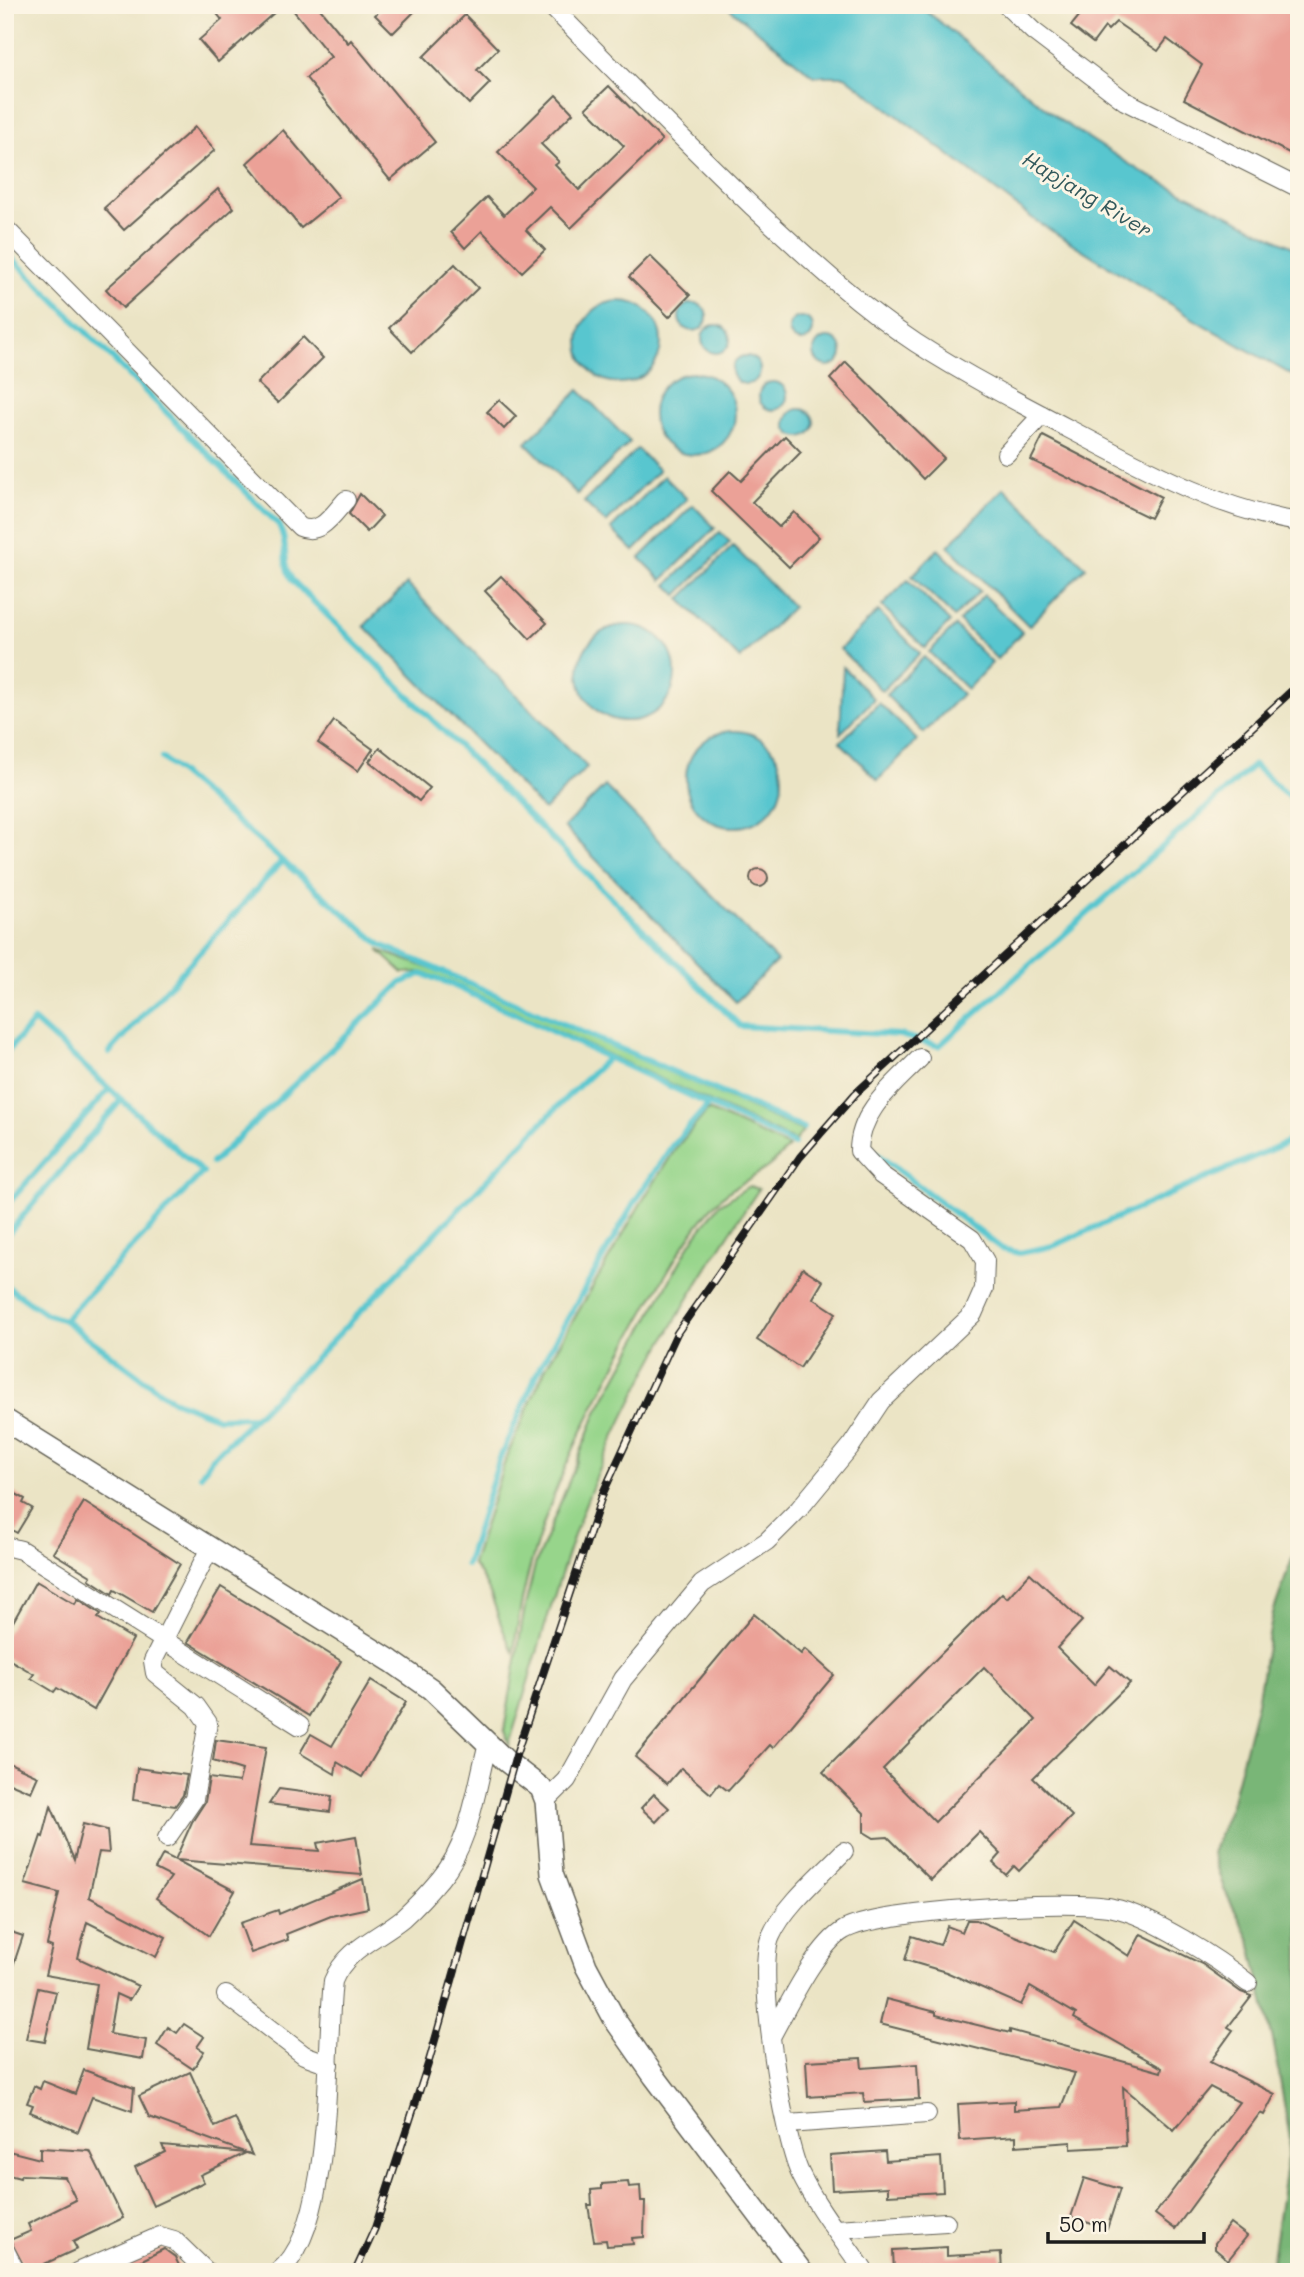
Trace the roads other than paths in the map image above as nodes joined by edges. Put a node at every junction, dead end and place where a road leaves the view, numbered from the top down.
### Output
1 (550, 5) edge
2 (1006, 5) edge
3 (1299, 188) edge
4 (5, 228) edge
5 (1042, 415) junction
6 (1006, 454) dead end
7 (346, 500) dead end
8 (1299, 522) edge
9 (920, 1058) dead end
10 (5, 1420) edge
11 (5, 1546) edge
12 (210, 1548) junction
13 (162, 1639) junction
14 (300, 1726) dead end
15 (488, 1743) junction
16 (545, 1801) junction
17 (167, 1838) dead end
18 (844, 1851) dead end
19 (1248, 1983) dead end
20 (226, 1995) dead end
21 (772, 2035) junction
22 (329, 2064) junction
23 (926, 2114) dead end
24 (788, 2124) junction
25 (946, 2222) dead end
26 (836, 2229) junction
27 (5, 2250) edge
28 (16, 2272) edge
29 (77, 2272) edge
30 (207, 2272) edge
31 (278, 2272) edge
32 (802, 2272) edge
33 (865, 2272) edge

1 - 5 street
2 - 3 street
4 - 7 street
5 - 6 street
5 - 8 street
9 - 16 street
10 - 12 street
11 - 13 street
12 - 13 street
12 - 15 street
13 - 14 street
13 - 17 street
15 - 16 street
15 - 22 street
16 - 32 street
18 - 21 street
19 - 21 street
20 - 22 street
21 - 24 street
22 - 31 street
23 - 24 street
24 - 26 street
25 - 26 street
26 - 33 street
27 - 28 street
29 - 30 street

